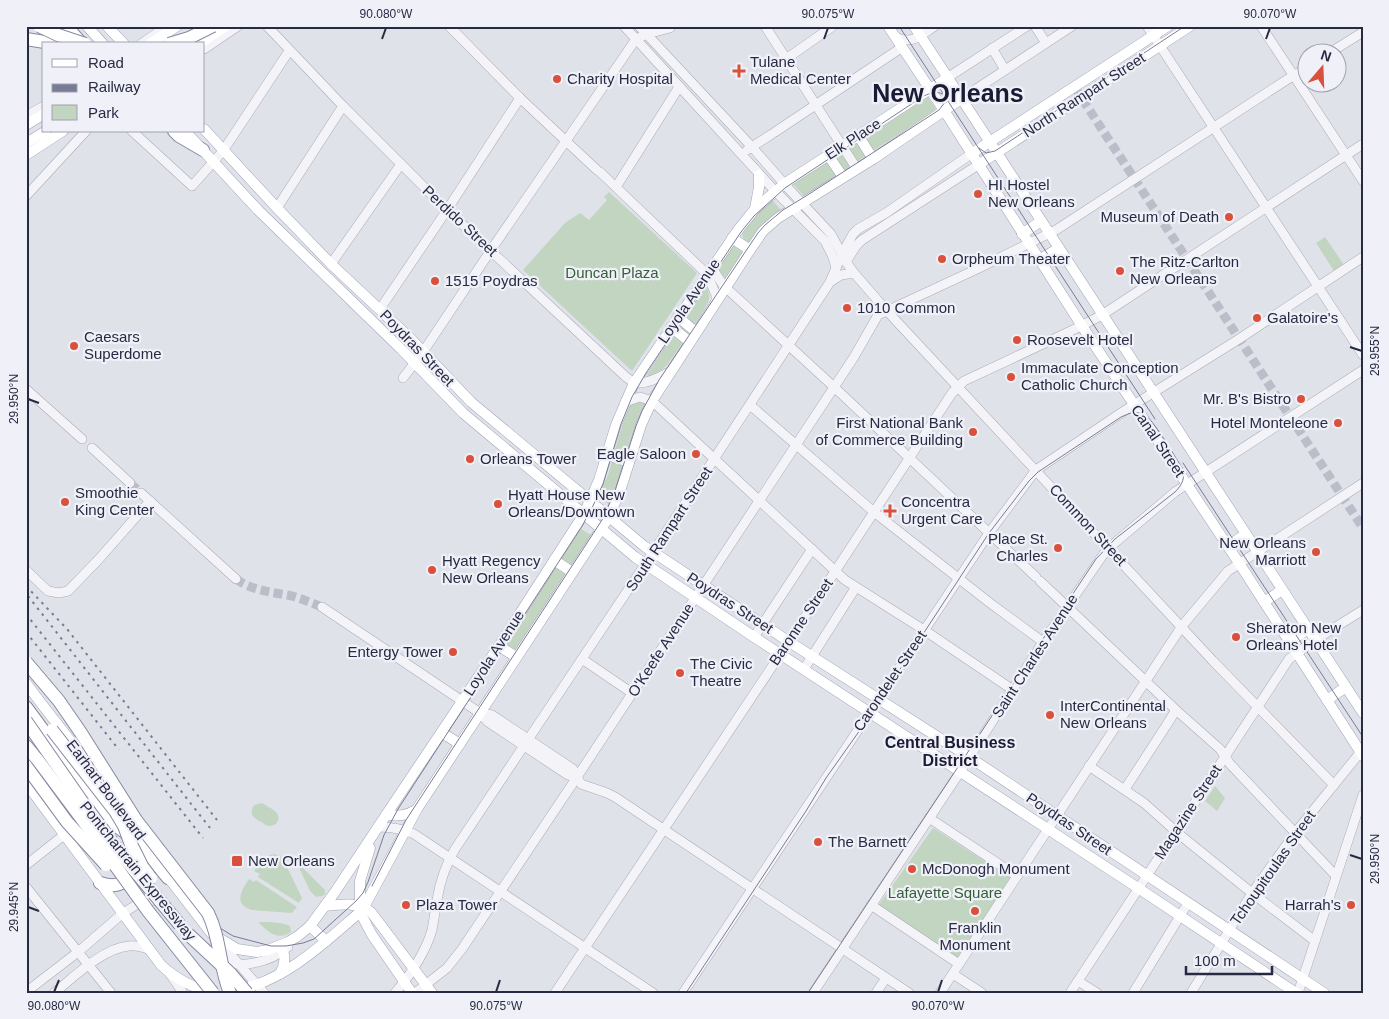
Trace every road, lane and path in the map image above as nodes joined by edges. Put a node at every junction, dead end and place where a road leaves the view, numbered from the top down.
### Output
1 (39, 26) edge
2 (87, 26) edge
3 (166, 26) edge
4 (176, 26) edge
5 (200, 26) edge
6 (213, 26) edge
7 (226, 26) edge
8 (238, 26) edge
9 (266, 26) edge
10 (448, 26) edge
11 (624, 26) edge
12 (640, 26) edge
13 (764, 26) edge
14 (833, 26) edge
15 (888, 26) edge
16 (914, 26) edge
17 (934, 26) edge
18 (1027, 26) edge
19 (1035, 26) edge
20 (1072, 26) edge
21 (1148, 26) edge
22 (1168, 26) edge
23 (1190, 26) edge
24 (1262, 26) edge
25 (672, 27) edge
26 (68, 28) edge
27 (113, 28) edge
28 (1363, 32) edge
29 (647, 34) junction
30 (1154, 35) junction
31 (920, 36) junction
32 (895, 37) junction
33 (26, 38) edge
34 (636, 39) junction
35 (47, 42) edge
36 (77, 42) edge
37 (81, 42) edge
38 (101, 42) edge
39 (123, 42) edge
40 (144, 42) edge
41 (153, 42) edge
42 (176, 42) edge
43 (177, 42) edge
44 (202, 42) edge
45 (1346, 43) edge
46 (1046, 44) junction
47 (1160, 46) junction
48 (205, 48) edge
49 (901, 48) junction
50 (992, 48) junction
51 (290, 51) junction
52 (786, 59) junction
53 (1006, 70) junction
54 (1294, 76) junction
55 (947, 78) junction
56 (679, 87) junction
57 (929, 90) junction
58 (520, 98) junction
59 (962, 100) junction
60 (816, 104) junction
61 (343, 106) junction
62 (42, 107) edge
63 (944, 111) junction
64 (42, 115) edge
65 (26, 116) edge
66 (26, 126) edge
67 (1214, 127) junction
68 (42, 129) edge
69 (42, 130) edge
70 (205, 130) edge
71 (60, 132) edge
72 (85, 132) edge
73 (133, 132) edge
74 (175, 132) edge
75 (186, 132) edge
76 (858, 135) junction
77 (26, 136) edge
78 (566, 141) junction
79 (989, 142) junction
80 (26, 143) edge
81 (1363, 144) edge
82 (842, 146) junction
83 (752, 147) junction
84 (203, 150) junction
85 (223, 151) junction
86 (996, 153) junction
87 (741, 154) junction
88 (971, 154) junction
89 (26, 155) edge
90 (828, 155) junction
91 (1346, 155) junction
92 (873, 159) junction
93 (214, 162) junction
94 (401, 164) junction
95 (978, 164) junction
96 (857, 169) junction
97 (759, 174) junction
98 (843, 177) junction
99 (1363, 181) edge
100 (784, 184) junction
101 (616, 187) junction
102 (775, 191) junction
103 (26, 196) edge
104 (798, 206) junction
105 (1266, 207) junction
106 (277, 208) junction
107 (755, 209) junction
108 (447, 210) junction
109 (1041, 221) junction
110 (858, 229) junction
111 (1049, 233) junction
112 (831, 234) junction
113 (1022, 234) junction
114 (732, 238) junction
115 (1028, 243) junction
116 (1059, 248) junction
117 (491, 250) junction
118 (750, 250) junction
119 (1363, 257) edge
120 (844, 258) junction
121 (1039, 260) junction
122 (331, 264) junction
123 (836, 269) junction
124 (710, 270) junction
125 (854, 273) junction
126 (830, 282) junction
127 (1318, 286) junction
128 (725, 287) junction
129 (716, 301) junction
130 (380, 309) junction
131 (888, 311) junction
132 (1102, 315) junction
133 (678, 318) junction
134 (1082, 326) junction
135 (672, 327) junction
136 (696, 332) junction
137 (690, 342) junction
138 (788, 346) junction
139 (423, 352) junction
140 (1363, 355) edge
141 (414, 364) junction
142 (1363, 370) edge
143 (669, 372) junction
144 (403, 378) dead end
145 (634, 383) junction
146 (958, 386) junction
147 (834, 387) junction
148 (26, 388) edge
149 (1153, 393) junction
150 (652, 401) junction
151 (625, 402) junction
152 (750, 405) junction
153 (1134, 405) junction
154 (513, 438) junction
155 (82, 439) dead end
156 (796, 445) junction
157 (92, 448) dead end
158 (505, 448) junction
159 (527, 450) junction
160 (607, 455) junction
161 (909, 457) junction
162 (519, 459) junction
163 (715, 459) junction
164 (629, 462) junction
165 (1036, 470) junction
166 (1205, 472) junction
167 (130, 483) tunnel mouth
168 (1363, 483) edge
169 (1187, 484) junction
170 (141, 493) tunnel mouth
171 (759, 500) junction
172 (150, 501) junction
173 (591, 502) junction
174 (874, 512) junction
175 (584, 514) junction
176 (608, 517) junction
177 (602, 528) junction
178 (989, 533) junction
179 (1246, 534) junction
180 (1228, 546) junction
181 (1109, 548) junction
182 (812, 549) junction
183 (1257, 551) junction
184 (653, 553) junction
185 (554, 560) junction
186 (1239, 563) junction
187 (645, 564) junction
188 (26, 570) edge
189 (835, 571) junction
190 (572, 572) junction
191 (236, 579) tunnel mouth
192 (958, 579) junction
193 (703, 585) junction
194 (856, 587) junction
195 (1282, 590) junction
196 (695, 597) junction
197 (1264, 602) junction
198 (322, 607) tunnel mouth
199 (1067, 607) junction
200 (1363, 610) edge
201 (762, 624) junction
202 (1182, 626) junction
203 (1308, 629) junction
204 (924, 630) junction
205 (754, 636) junction
206 (1315, 640) junction
207 (788, 642) junction
208 (1043, 642) junction
209 (1289, 642) junction
210 (499, 646) junction
211 (1296, 653) junction
212 (780, 654) junction
213 (516, 657) junction
214 (812, 657) junction
215 (582, 659) junction
216 (26, 662) edge
217 (804, 669) junction
218 (1146, 682) junction
219 (26, 684) edge
220 (1346, 687) junction
221 (1012, 690) junction
222 (632, 693) junction
223 (26, 697) edge
224 (878, 699) junction
225 (1327, 700) junction
226 (462, 701) junction
227 (1258, 706) junction
228 (26, 707) edge
229 (1176, 710) junction
230 (480, 713) junction
231 (870, 713) junction
232 (1363, 714) edge
233 (26, 721) edge
234 (923, 728) junction
235 (442, 733) junction
236 (914, 742) junction
237 (526, 743) junction
238 (460, 744) junction
239 (26, 746) edge
240 (1362, 752) edge
241 (969, 757) junction
242 (1225, 757) junction
243 (26, 766) edge
244 (1089, 766) junction
245 (960, 772) junction
246 (577, 777) junction
247 (26, 783) edge
248 (1334, 785) junction
249 (1124, 790) junction
250 (1363, 795) edge
251 (417, 809) junction
252 (386, 815) junction
253 (1056, 816) junction
254 (929, 818) junction
255 (663, 829) junction
256 (1048, 829) junction
257 (377, 830) junction
258 (405, 830) junction
259 (1176, 831) junction
260 (1295, 833) junction
261 (64, 835) junction
262 (1097, 843) junction
263 (145, 850) junction
264 (1088, 856) junction
265 (450, 858) junction
266 (26, 865) edge
267 (1018, 876) junction
268 (1146, 876) junction
269 (1336, 876) junction
270 (168, 878) junction
271 (100, 883) junction
272 (26, 887) edge
273 (1138, 888) junction
274 (752, 889) junction
275 (499, 891) junction
276 (1252, 893) junction
277 (1188, 903) junction
278 (871, 905) junction
279 (326, 906) junction
280 (361, 909) junction
281 (148, 912) junction
282 (123, 913) junction
283 (1180, 916) junction
284 (310, 926) junction
285 (184, 929) junction
286 (1229, 930) junction
287 (211, 933) junction
288 (389, 935) junction
289 (326, 941) junction
290 (1315, 941) junction
291 (377, 943) junction
292 (1221, 943) junction
293 (281, 948) junction
294 (585, 948) junction
295 (148, 949) junction
296 (842, 949) junction
297 (78, 952) junction
298 (1264, 954) junction
299 (238, 964) junction
300 (959, 964) junction
301 (89, 965) junction
302 (1256, 966) junction
303 (414, 968) junction
304 (168, 972) junction
305 (280, 974) junction
306 (953, 974) junction
307 (886, 978) junction
308 (1303, 979) junction
309 (1078, 980) junction
310 (405, 982) junction
311 (261, 989) edge
312 (429, 989) edge
313 (26, 992) edge
314 (54, 993) edge
315 (111, 993) edge
316 (183, 993) edge
317 (214, 993) edge
318 (230, 993) edge
319 (237, 993) edge
320 (247, 993) edge
321 (395, 993) edge
322 (414, 993) edge
323 (555, 993) edge
324 (653, 993) edge
325 (683, 993) edge
326 (813, 993) edge
327 (876, 993) edge
328 (909, 993) edge
329 (940, 993) edge
330 (982, 993) edge
331 (1070, 993) edge
332 (1097, 993) edge
333 (1133, 993) edge
334 (1192, 993) edge
335 (1297, 993) edge
336 (1324, 993) edge

1 - 36 highway, bridge
2 - 38 main road
3 - 40 street
4 - 41 main road
5 - 43 highway, bridge
6 - 42 highway, bridge
7 - 44 main road
8 - 48 street
9 - 51 street, Perdido Street
10 - 58 street
11 - 34 street
12 - 29 street
13 - 52 street
14 - 52 street
15 - 32 main road, Canal Street
16 - 31 main road, Canal Street
17 - 31 street
18 - 50 street
19 - 46 street
20 - 46 street
21 - 30 street
22 - 30 main road, North Rampart Street
23 - 47 main road, North Rampart Street
24 - 54 street
25 - 29 street
26 - 37 highway
27 - 39 main road
28 - 45 street
29 - 34 street
29 - 83 street
30 - 47 street
30 - 79 main road, North Rampart Street
31 - 32 street
31 - 55 main road, Canal Street
32 - 49 main road, Canal Street
33 - 35 highway
34 - 56 street
34 - 78 street
46 - 53 street
47 - 67 street
47 - 86 main road, North Rampart Street
49 - 57 main road, Canal Street
49 - 60 street
50 - 53 street
50 - 55 street
51 - 61 street, Perdido Street
51 - 85 street
52 - 60 street
53 - 59 street
54 - 67 street, O'Keefe Avenue
54 - 91 street
55 - 57 main road, Elk Place
55 - 59 main road, Canal Street
56 - 87 street
56 - 101 street
57 - 63 main road, Canal Street
57 - 76 main road, Elk Place
58 - 78 street
58 - 108 street
59 - 63 main road, Elk Place
59 - 79 main road, Canal Street
60 - 82 street
60 - 83 street
61 - 94 street, Perdido Street
61 - 106 street
62 - 65 street
63 - 88 main road, Canal Street
63 - 92 main road, Elk Place
64 - 66 main road
67 - 105 street
67 - 111 street, O'Keefe Avenue
68 - 77 main road
69 - 80 main road
70 - 85 main road, Poydras Street
71 - 89 main road
72 - 103 street
73 - 93 street
74 - 84 highway
75 - 84 main road, Poydras Street
76 - 82 main road, Elk Place
76 - 92 main road
78 - 101 street
78 - 117 street
79 - 86 main road, Canal Street
79 - 88 main road, South Rampart Street
81 - 91 street, Baronne Street
82 - 90 main road, Elk Place
82 - 96 street
83 - 87 street
83 - 100 street
84 - 93 main road, Poydras Street
85 - 93 street
85 - 106 main road, Poydras Street
86 - 95 main road, North Rampart Street
86 - 109 main road, Canal Street
87 - 97 street
88 - 95 main road, Canal Street
88 - 110 street, South Rampart Street
90 - 98 main road
90 - 100 main road, Elk Place
91 - 99 street
91 - 105 street, Baronne Street
92 - 96 main road, Elk Place
93 - 141 main road, Poydras Street
94 - 108 street, Perdido Street
94 - 122 street
95 - 113 main road, Canal Street
95 - 120 street, South Rampart Street
96 - 98 main road, Elk Place
97 - 102 street
97 - 107 main road
98 - 104 main road, Elk Place
100 - 102 main road, Loyola Avenue
100 - 104 street
101 - 124 street
102 - 104 street
102 - 107 main road, Loyola Avenue
104 - 112 street, Common Street
104 - 118 main road, Loyola Avenue
104 - 123 street
105 - 127 street
105 - 132 street, Baronne Street
106 - 122 main road, Poydras Street
107 - 114 main road, Loyola Avenue
108 - 117 street, Perdido Street
108 - 130 street
109 - 111 main road, Canal Street
109 - 113 main road
110 - 112 street
110 - 120 street, South Rampart Street
111 - 115 street, O'Keefe Avenue
111 - 116 main road, Canal Street
112 - 120 street, Common Street
113 - 115 main road, Canal Street
114 - 118 main road
114 - 124 main road, Loyola Avenue
115 - 121 main road, Canal Street
115 - 131 street, O'Keefe Avenue
116 - 121 main road
116 - 132 main road, Canal Street
117 - 139 street
117 - 145 street, Perdido Street
118 - 128 main road, Loyola Avenue
119 - 127 street, Carondelet Street
120 - 123 street, South Rampart Street
120 - 125 street, Common Street
121 - 134 main road, Canal Street
122 - 130 main road, Poydras Street
123 - 126 street, South Rampart Street
124 - 128 street
124 - 129 street
124 - 133 main road, Loyola Avenue
125 - 126 street
125 - 131 street, Common Street
126 - 138 street, South Rampart Street
127 - 140 street
127 - 149 street, Carondelet Street
128 - 129 main road, Loyola Avenue
128 - 138 street
129 - 136 main road, Loyola Avenue
130 - 139 main road, Poydras Street
131 - 146 street, Common Street
131 - 147 street, O'Keefe Avenue
132 - 134 street, Baronne Street
132 - 149 main road, Canal Street
133 - 135 main road, Loyola Avenue
133 - 136 main road
134 - 146 street, Baronne Street
134 - 153 main road, Canal Street
135 - 137 main road
135 - 145 main road, Loyola Avenue
136 - 137 main road, Loyola Avenue
137 - 143 main road, Loyola Avenue
138 - 147 street
138 - 152 street, South Rampart Street
139 - 141 street
139 - 154 main road, Poydras Street
141 - 144 street
141 - 158 main road, Poydras Street
142 - 166 street, Saint Charles Avenue
143 - 145 street
143 - 150 main road, Loyola Avenue
145 - 151 main road, Loyola Avenue
146 - 161 street, Baronne Street
146 - 165 street, Common Street
147 - 156 street, O'Keefe Avenue
147 - 161 street
148 - 155 street
149 - 153 street, Carondelet Street
149 - 166 main road, Canal Street
150 - 151 street
150 - 163 street
150 - 164 main road, Loyola Avenue
151 - 160 main road, Loyola Avenue
152 - 156 street
152 - 163 street, South Rampart Street
153 - 165 street, Carondelet Street
153 - 169 main road, Canal Street
154 - 158 main road
154 - 159 main road, Poydras Street
156 - 171 street, O'Keefe Avenue
156 - 174 street
157 - 167 street
158 - 162 main road, Poydras Street
159 - 162 main road
159 - 173 main road, Poydras Street
160 - 164 main road
160 - 173 main road, Loyola Avenue
161 - 174 street, Baronne Street
161 - 178 street
162 - 175 main road, Poydras Street
163 - 171 street
163 - 184 street, South Rampart Street
164 - 176 main road, Loyola Avenue
165 - 178 street, Carondelet Street
165 - 181 street, Common Street
166 - 169 street, Saint Charles Avenue
166 - 179 main road, Canal Street
168 - 183 street
169 - 180 main road, Canal Street
169 - 181 street, Saint Charles Avenue
170 - 172 street
171 - 182 street
171 - 193 street, O'Keefe Avenue
172 - 188 street
172 - 191 street
173 - 175 main road, Loyola Avenue
173 - 176 main road, Poydras Street
174 - 189 street, Baronne Street
174 - 192 street
175 - 177 main road, Poydras Street
175 - 185 main road, Loyola Avenue
176 - 177 main road, Loyola Avenue
176 - 184 main road, Poydras Street
177 - 187 main road, Poydras Street
177 - 190 main road, Loyola Avenue
178 - 192 street, Carondelet Street
178 - 199 street
179 - 180 main road
179 - 183 main road, Canal Street
180 - 186 main road, Canal Street
181 - 199 street, Saint Charles Avenue
181 - 202 street, Common Street
182 - 189 street
182 - 201 street
183 - 186 street
183 - 195 main road, Canal Street
184 - 187 street, South Rampart Street
184 - 193 main road, Poydras Street
185 - 190 main road
185 - 210 main road, Loyola Avenue
186 - 197 main road, Canal Street
186 - 202 street
187 - 196 main road, Poydras Street
187 - 215 street, South Rampart Street
189 - 194 street
189 - 207 street, Baronne Street
190 - 213 main road, Loyola Avenue
192 - 204 street, Carondelet Street
192 - 208 street
193 - 196 street, O'Keefe Avenue
193 - 201 main road, Poydras Street
194 - 204 street
194 - 214 street
195 - 197 main road
195 - 203 main road, Canal Street
196 - 205 main road, Poydras Street
196 - 222 street, O'Keefe Avenue
197 - 209 main road, Canal Street
198 - 226 street
199 - 208 street, Saint Charles Avenue
199 - 218 street
200 - 206 street, Magazine Street
201 - 205 street
201 - 207 main road, Poydras Street
202 - 218 street
202 - 227 street, Common Street
203 - 206 main road, Canal Street
203 - 209 main road
204 - 221 street
204 - 224 street, Carondelet Street
205 - 212 main road, Poydras Street
206 - 211 street, Magazine Street
206 - 220 main road, Canal Street
207 - 212 street, Baronne Street
207 - 214 main road, Poydras Street
208 - 221 street, Saint Charles Avenue
209 - 211 main road, Canal Street
210 - 213 main road
210 - 226 main road, Loyola Avenue
211 - 225 main road, Canal Street
211 - 227 street, Magazine Street
212 - 217 main road, Poydras Street
212 - 255 street, Baronne Street
213 - 230 main road, Loyola Avenue
214 - 217 street
214 - 224 main road, Poydras Street
215 - 222 street
215 - 237 street, South Rampart Street
216 - 318 highway, bridge
217 - 231 main road, Poydras Street
218 - 229 street
218 - 244 street
219 - 270 main road, Earhart Boulevard
220 - 225 main road
220 - 232 main road, Canal Street
221 - 241 street, Saint Charles Avenue
222 - 246 street, O'Keefe Avenue
223 - 285 highway, bridge
224 - 231 street, Carondelet Street
224 - 234 main road, Poydras Street
225 - 240 main road, Canal Street
226 - 230 street
226 - 235 main road, Loyola Avenue
227 - 242 street, Magazine Street
227 - 248 street, Common Street
228 - 263 highway
229 - 242 street
229 - 249 street
230 - 237 street
230 - 238 main road, Loyola Avenue
231 - 236 main road, Poydras Street
231 - 274 street, Carondelet Street
233 - 285 highway, Pontchartrain Expressway, bridge
234 - 236 main road
234 - 241 main road, Poydras Street
235 - 238 main road
235 - 252 main road, Loyola Avenue
236 - 245 main road, Poydras Street
237 - 246 street
237 - 265 street, South Rampart Street
238 - 251 main road, Loyola Avenue
239 - 281 highway, Pontchartrain Expressway, bridge
240 - 248 street, Tchoupitoulas Street
241 - 245 street, Saint Charles Avenue
241 - 253 main road, Poydras Street
242 - 259 street, Magazine Street
242 - 260 street
243 - 281 highway, bridge
244 - 249 street
244 - 253 street
245 - 254 street, Saint Charles Avenue
245 - 256 main road, Poydras Street
246 - 255 street
246 - 275 street, O'Keefe Avenue
247 - 261 main road
248 - 260 street, Tchoupitoulas Street
249 - 259 street
250 - 269 street
251 - 252 main road
251 - 258 main road, Loyola Avenue
252 - 257 main road, Loyola Avenue
253 - 256 street
253 - 262 main road, Poydras Street
254 - 267 street
254 - 278 street, Saint Charles Avenue
255 - 274 street
255 - 294 street, Baronne Street
256 - 264 main road, Poydras Street
256 - 267 street
257 - 258 street
257 - 279 main road, Loyola Avenue
257 - 280 main road
258 - 265 street
258 - 280 main road, Loyola Avenue
259 - 268 street, Magazine Street
259 - 276 street
260 - 269 street
260 - 276 street, Tchoupitoulas Street
261 - 266 street
261 - 271 main road
262 - 264 main road
262 - 268 main road, Poydras Street
263 - 270 highway
263 - 271 highway
264 - 273 main road, Poydras Street
265 - 275 street
265 - 303 street, South Rampart Street
267 - 300 street
268 - 273 street, Magazine Street
268 - 277 main road, Poydras Street
269 - 290 street
270 - 287 main road, Earhart Boulevard
271 - 282 main road
272 - 297 street
273 - 283 main road, Poydras Street
273 - 309 street, Magazine Street
274 - 296 street
274 - 325 street, Carondelet Street
275 - 294 street
275 - 312 street, O'Keefe Avenue
276 - 286 street, Tchoupitoulas Street
276 - 290 street
277 - 283 street
277 - 286 main road, Poydras Street
278 - 296 street, Saint Charles Avenue
278 - 300 street
279 - 280 main road
279 - 284 main road, Loyola Avenue
280 - 288 main road
280 - 289 main road, Loyola Avenue
280 - 291 main road
281 - 317 highway, Pontchartrain Expressway, bridge
282 - 295 main road
282 - 297 street
282 - 299 street
283 - 292 main road, Poydras Street
283 - 333 street
284 - 289 main road
284 - 293 main road, Loyola Avenue
285 - 319 highway, Pontchartrain Expressway, bridge
285 - 320 highway, bridge
286 - 292 street, Tchoupitoulas Street
286 - 298 main road, Poydras Street
287 - 293 main road, Loyola Avenue
287 - 299 street
288 - 291 main road
288 - 303 main road
289 - 305 main road, Loyola Avenue
290 - 308 street
291 - 310 main road
292 - 302 main road, Poydras Street
292 - 334 street, Tchoupitoulas Street
293 - 299 street
293 - 305 main road
294 - 323 street, Baronne Street
294 - 324 street
295 - 301 street
295 - 304 main road
296 - 307 street
296 - 326 street, Saint Charles Avenue
297 - 301 street
297 - 313 street
298 - 302 main road
298 - 308 main road, Poydras Street
299 - 311 street
300 - 306 street
301 - 314 street
301 - 315 street
302 - 335 main road, Poydras Street
303 - 310 street, South Rampart Street
303 - 312 main road
304 - 316 street
304 - 317 main road
305 - 311 main road, Loyola Avenue
306 - 329 street
306 - 330 street
307 - 327 street
307 - 328 street
308 - 335 street
308 - 336 main road, Poydras Street
309 - 331 street, Magazine Street
309 - 332 street
310 - 321 street, South Rampart Street
310 - 322 main road
311 - 318 main road, Loyola Avenue
312 - 322 street, O'Keefe Avenue

